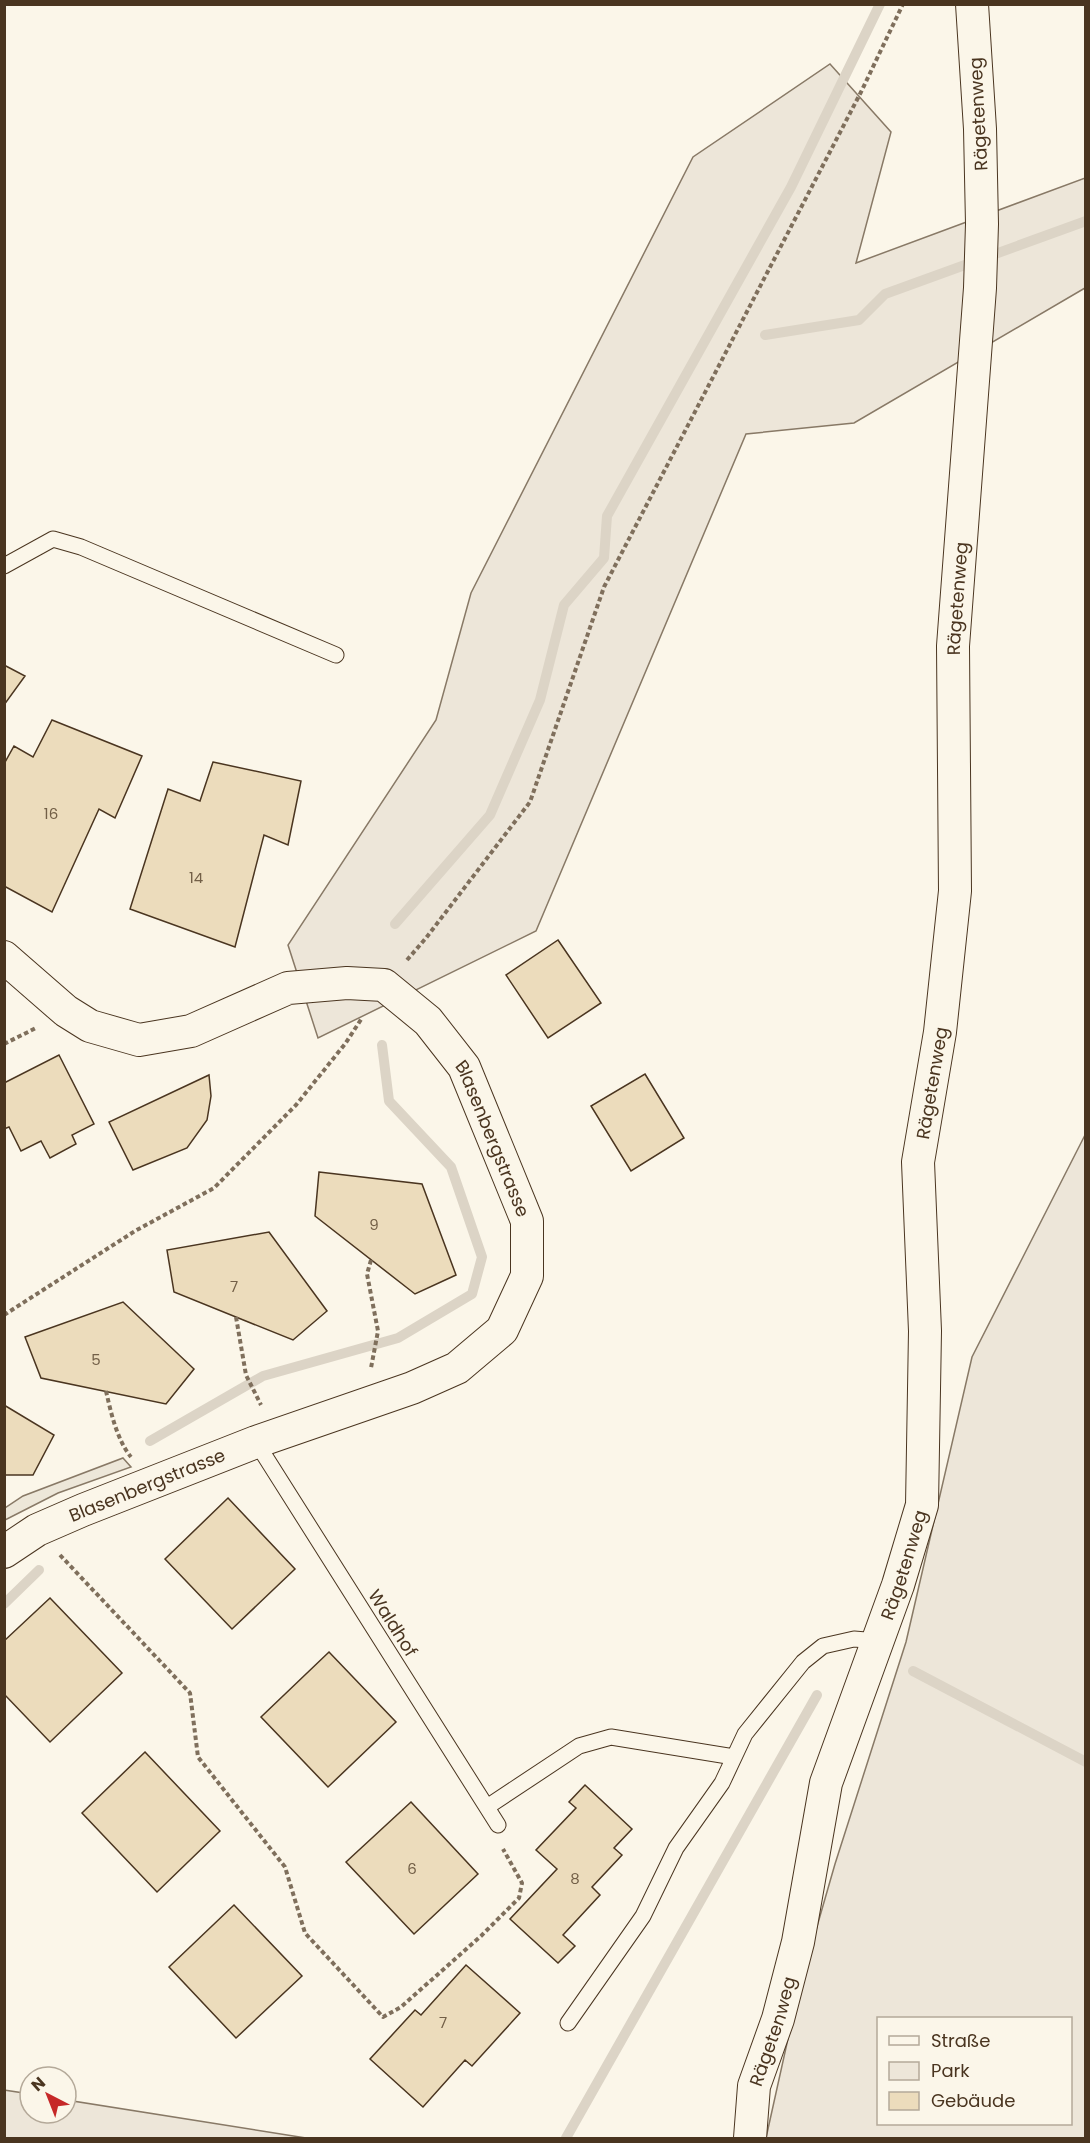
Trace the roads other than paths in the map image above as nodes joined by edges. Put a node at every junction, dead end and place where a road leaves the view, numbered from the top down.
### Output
1 (972, 4) edge
2 (4, 566) edge
3 (336, 655) dead end
4 (4, 957) edge
5 (255, 1442) junction
6 (4, 1552) edge
7 (878, 1641) junction
8 (734, 1757) junction
9 (487, 1807) junction
10 (498, 1825) road end
11 (568, 2023) dead end
12 (750, 2139) edge

1 - 7 street, Rägetenweg
2 - 3 lane
4 - 5 street, Blasenbergstrasse
5 - 6 street, Blasenbergstrasse
5 - 9 lane, Waldhof
7 - 8 lane
7 - 12 street, Rägetenweg
8 - 9 lane
8 - 11 lane
9 - 10 lane, Waldhof

